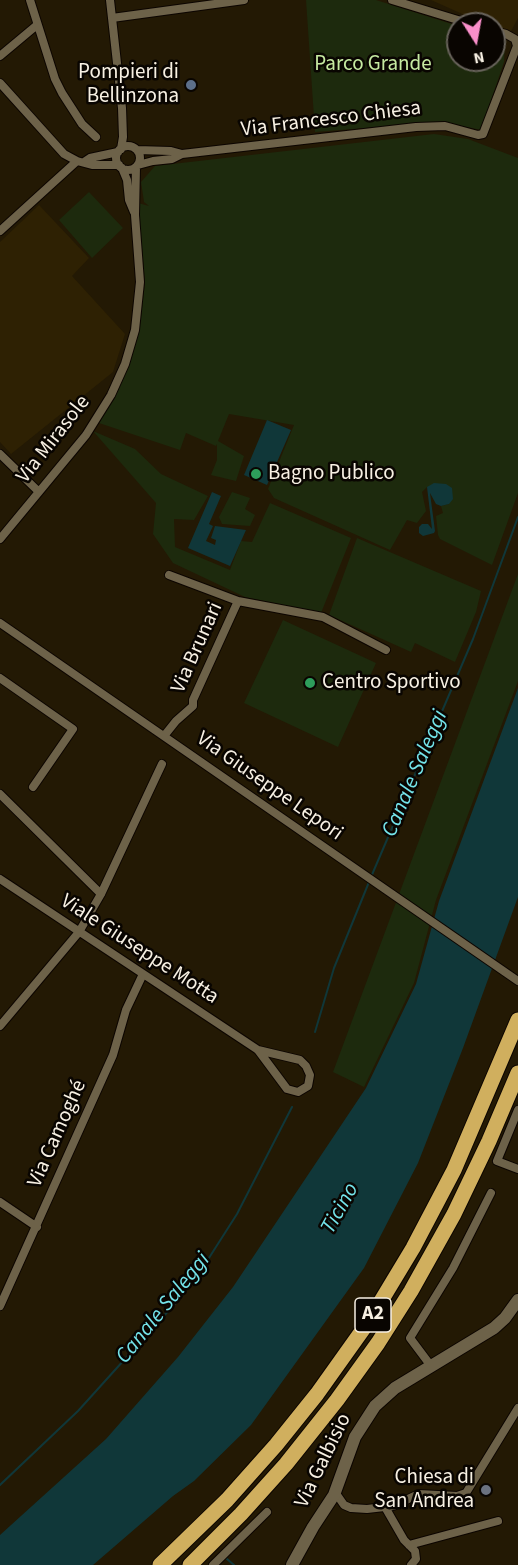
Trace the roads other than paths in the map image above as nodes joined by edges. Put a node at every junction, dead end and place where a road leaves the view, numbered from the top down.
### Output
1 (30, 0) edge
2 (110, 0) edge
3 (244, 0) edge
4 (392, 0) edge
5 (213, 2) edge
6 (446, 16) edge
7 (112, 18) junction
8 (37, 25) junction
9 (506, 34) edge
10 (0, 56) edge
11 (0, 83) edge
12 (122, 108) junction
13 (96, 136) dead end
14 (135, 148) junction
15 (119, 150) junction
16 (182, 154) junction
17 (80, 162) junction
18 (121, 166) junction
19 (137, 166) junction
20 (135, 215) junction
21 (0, 231) edge
22 (0, 454) edge
23 (38, 491) junction
24 (0, 539) edge
25 (169, 575) dead end
26 (238, 601) junction
27 (0, 623) edge
28 (386, 650) dead end
29 (0, 678) edge
30 (164, 736) junction
31 (162, 764) dead end
32 (33, 787) dead end
33 (0, 794) edge
34 (0, 879) edge
35 (100, 894) junction
36 (79, 932) junction
37 (143, 974) junction
38 (518, 981) edge
39 (518, 1020) edge
40 (0, 1026) edge
41 (258, 1050) junction
42 (518, 1073) edge
43 (518, 1110) edge
44 (518, 1169) edge
45 (491, 1193) dead end
46 (0, 1202) edge
47 (37, 1227) junction
48 (518, 1300) edge
49 (0, 1306) edge
50 (430, 1366) junction
51 (518, 1408) edge
52 (335, 1492) junction
53 (385, 1507) junction
54 (267, 1512) dead end
55 (498, 1521) dead end
56 (410, 1545) junction
57 (160, 1565) edge
58 (190, 1565) edge
59 (213, 1565) edge
60 (292, 1565) edge
61 (411, 1565) edge

1 - 8 street
2 - 7 street
3 - 5 street
4 - 6 street
5 - 7 street
7 - 12 street
8 - 10 street
8 - 13 street
9 - 16 street, Via Francesco Chiesa
11 - 17 street
12 - 14 street
12 - 15 street
14 - 15 street
14 - 16 street, Via Francesco Chiesa
14 - 19 street
15 - 17 street
15 - 18 street
16 - 19 street, Via Francesco Chiesa
17 - 18 street
17 - 21 street
18 - 19 street
18 - 20 street, Via Mirasole
19 - 20 street, Via Mirasole
20 - 23 street, Via Mirasole
22 - 23 street
23 - 24 street, Via Mirasole
25 - 26 street, Via Brunari
26 - 28 street
26 - 30 street, Via Brunari
27 - 30 street, Via Giuseppe Lepori
29 - 32 street
30 - 38 street, Via Giuseppe Lepori
31 - 35 street
33 - 35 street
34 - 36 street, Viale Giuseppe Motta
35 - 36 street
36 - 37 street, Viale Giuseppe Motta
36 - 40 street
37 - 41 street, Viale Giuseppe Motta
37 - 47 street, Via Camoghé
39 - 57 highway, A2
41 - 41 street, Viale Giuseppe Motta
42 - 58 highway, A2
43 - 44 street
45 - 50 street
46 - 47 street
47 - 49 street, Via Camoghé
48 - 50 street, Via Galbisio
50 - 52 street, Via Galbisio
51 - 53 street
52 - 53 street
52 - 60 street, Via Galbisio
53 - 56 street
54 - 59 street
55 - 56 street
56 - 61 street

